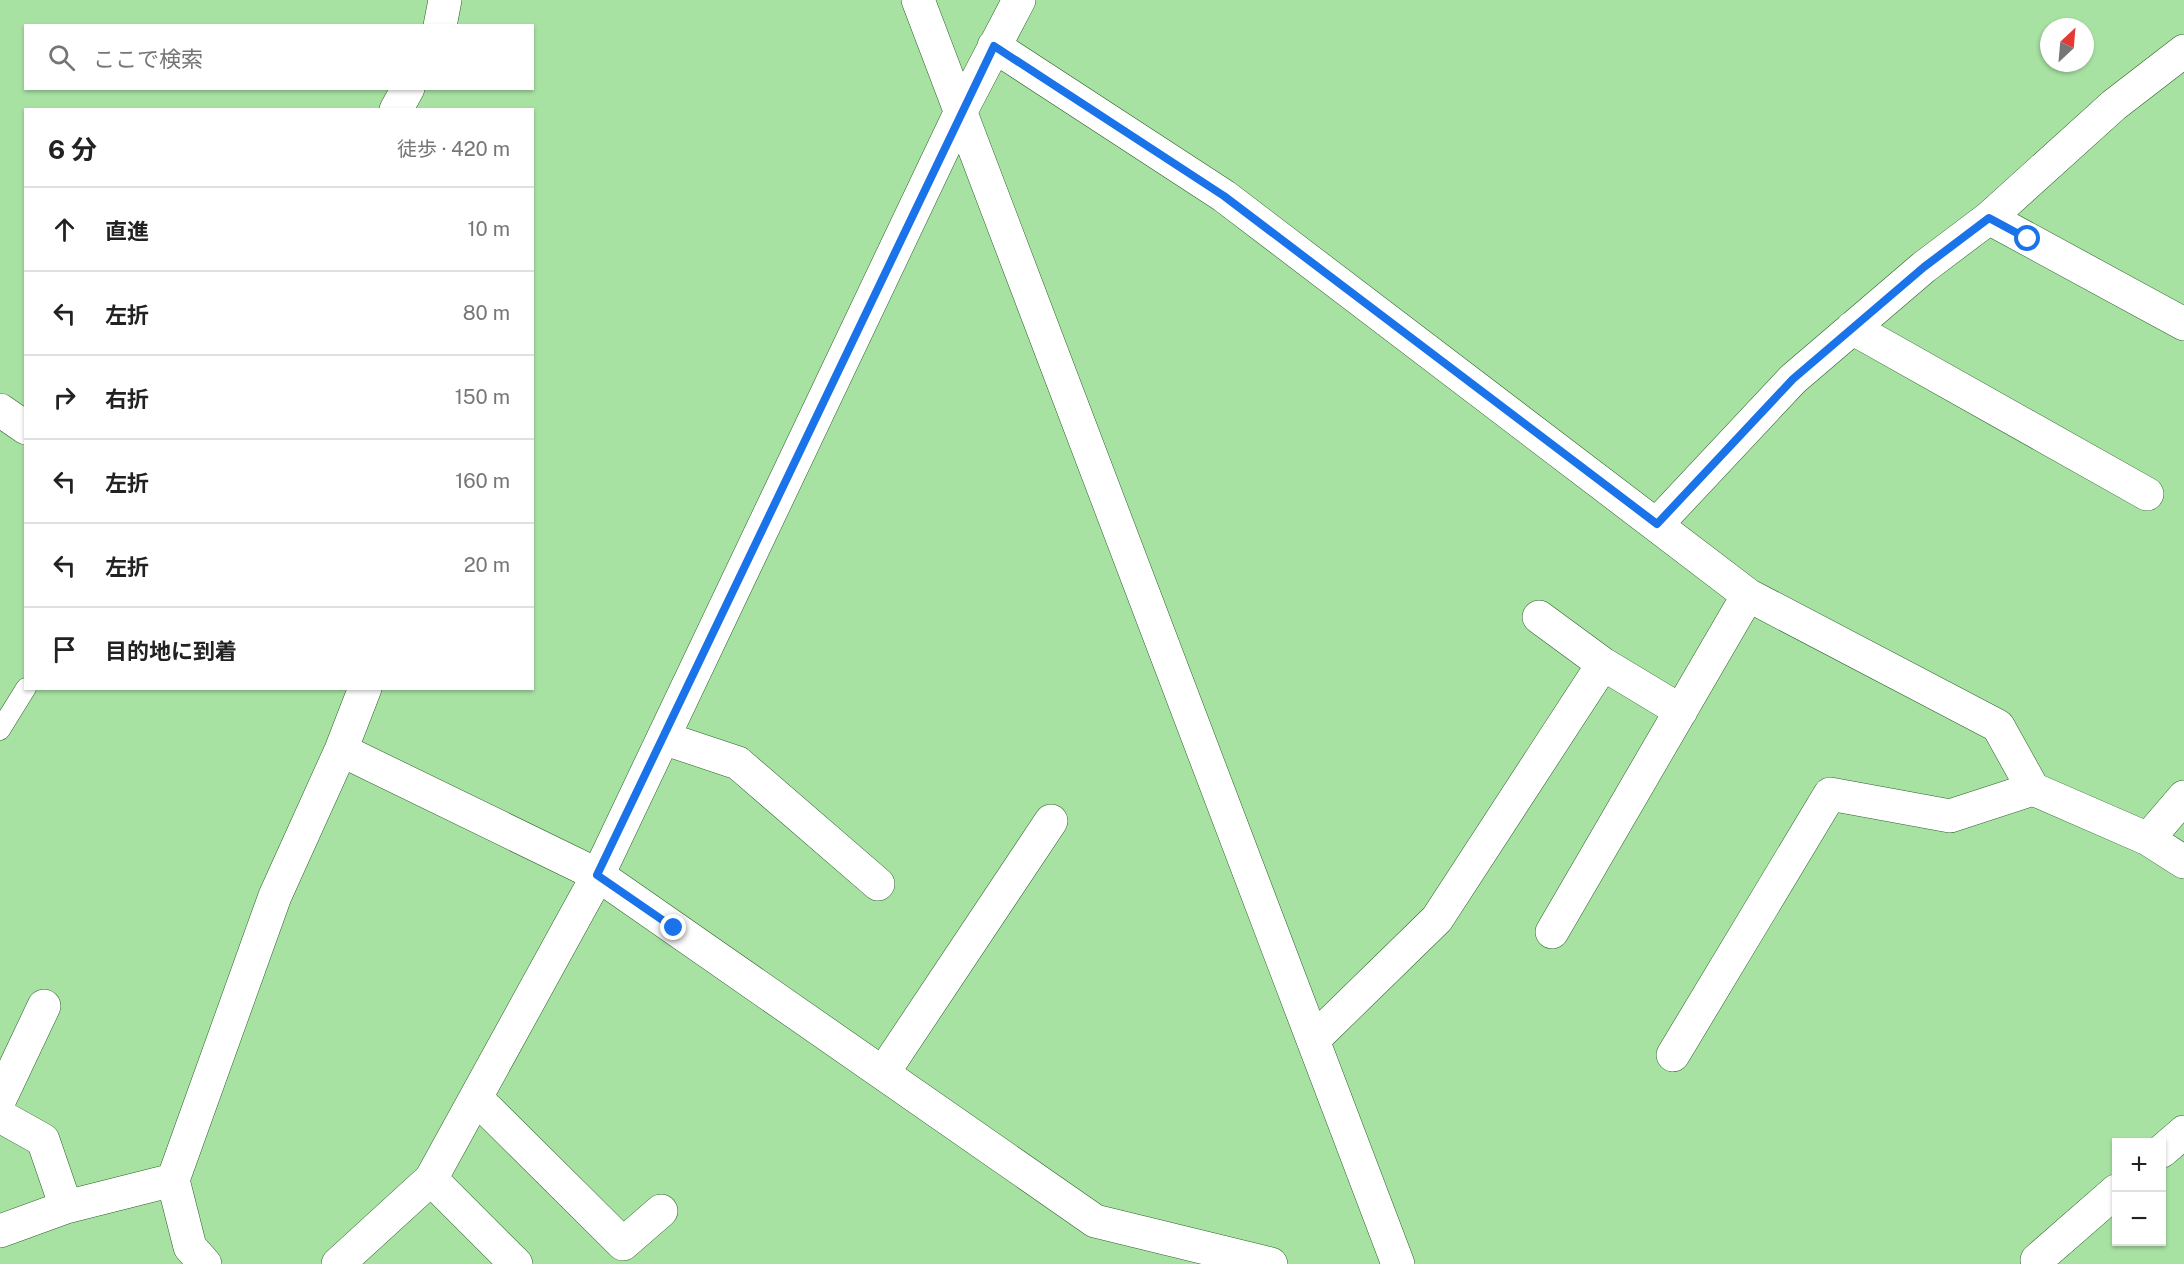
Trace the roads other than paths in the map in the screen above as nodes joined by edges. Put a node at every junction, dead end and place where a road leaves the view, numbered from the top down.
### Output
1 (445, 0) edge
2 (918, 0) edge
3 (1021, 3) edge
4 (440, 24) edge
5 (994, 46) junction
6 (2184, 51) edge
7 (407, 90) edge
8 (397, 108) edge
9 (961, 111) junction
10 (1989, 218) junction
11 (2184, 324) edge
12 (1852, 328) junction
13 (0, 410) edge
14 (24, 427) edge
15 (2147, 494) dead end
16 (1657, 524) junction
17 (1748, 595) junction
18 (1539, 617) dead end
19 (1603, 664) junction
20 (25, 690) edge
21 (364, 690) edge
22 (1681, 711) junction
23 (0, 730) edge
24 (663, 738) junction
25 (341, 750) junction
26 (2033, 789) junction
27 (2184, 797) edge
28 (1051, 821) dead end
29 (2148, 839) junction
30 (2184, 862) edge
31 (597, 875) junction
32 (878, 884) dead end
33 (1552, 932) dead end
34 (44, 1006) dead end
35 (1313, 1040) junction
36 (1673, 1055) dead end
37 (883, 1073) junction
38 (476, 1098) junction
39 (0, 1099) edge
40 (0, 1116) edge
41 (2184, 1132) edge
42 (2166, 1148) edge
43 (431, 1179) junction
44 (173, 1180) junction
45 (2115, 1192) edge
46 (66, 1207) junction
47 (661, 1211) dead end
48 (0, 1233) edge
49 (2038, 1263) edge
50 (205, 1264) edge
51 (338, 1264) edge
52 (516, 1264) edge
53 (1269, 1264) edge
54 (1398, 1264) edge

1 - 4 street
2 - 9 street
3 - 5 street
5 - 9 street
5 - 16 street
6 - 10 street
7 - 8 street
9 - 24 street
9 - 35 street
10 - 11 street
10 - 12 street
12 - 15 street
12 - 16 street
13 - 14 street
16 - 17 street
17 - 22 street
17 - 26 street
18 - 19 street
19 - 22 street
19 - 35 street
20 - 23 lane
21 - 25 street
22 - 33 street
24 - 31 street
24 - 32 street
25 - 31 street
25 - 44 street
26 - 29 street
26 - 36 street
27 - 29 street
28 - 37 street
29 - 30 street
31 - 37 street
31 - 38 street
34 - 39 street
35 - 54 street
37 - 53 street
38 - 43 street
38 - 47 street
40 - 46 street
41 - 42 street
43 - 51 street
43 - 52 street
44 - 46 street
44 - 50 street
45 - 49 street
46 - 48 street

